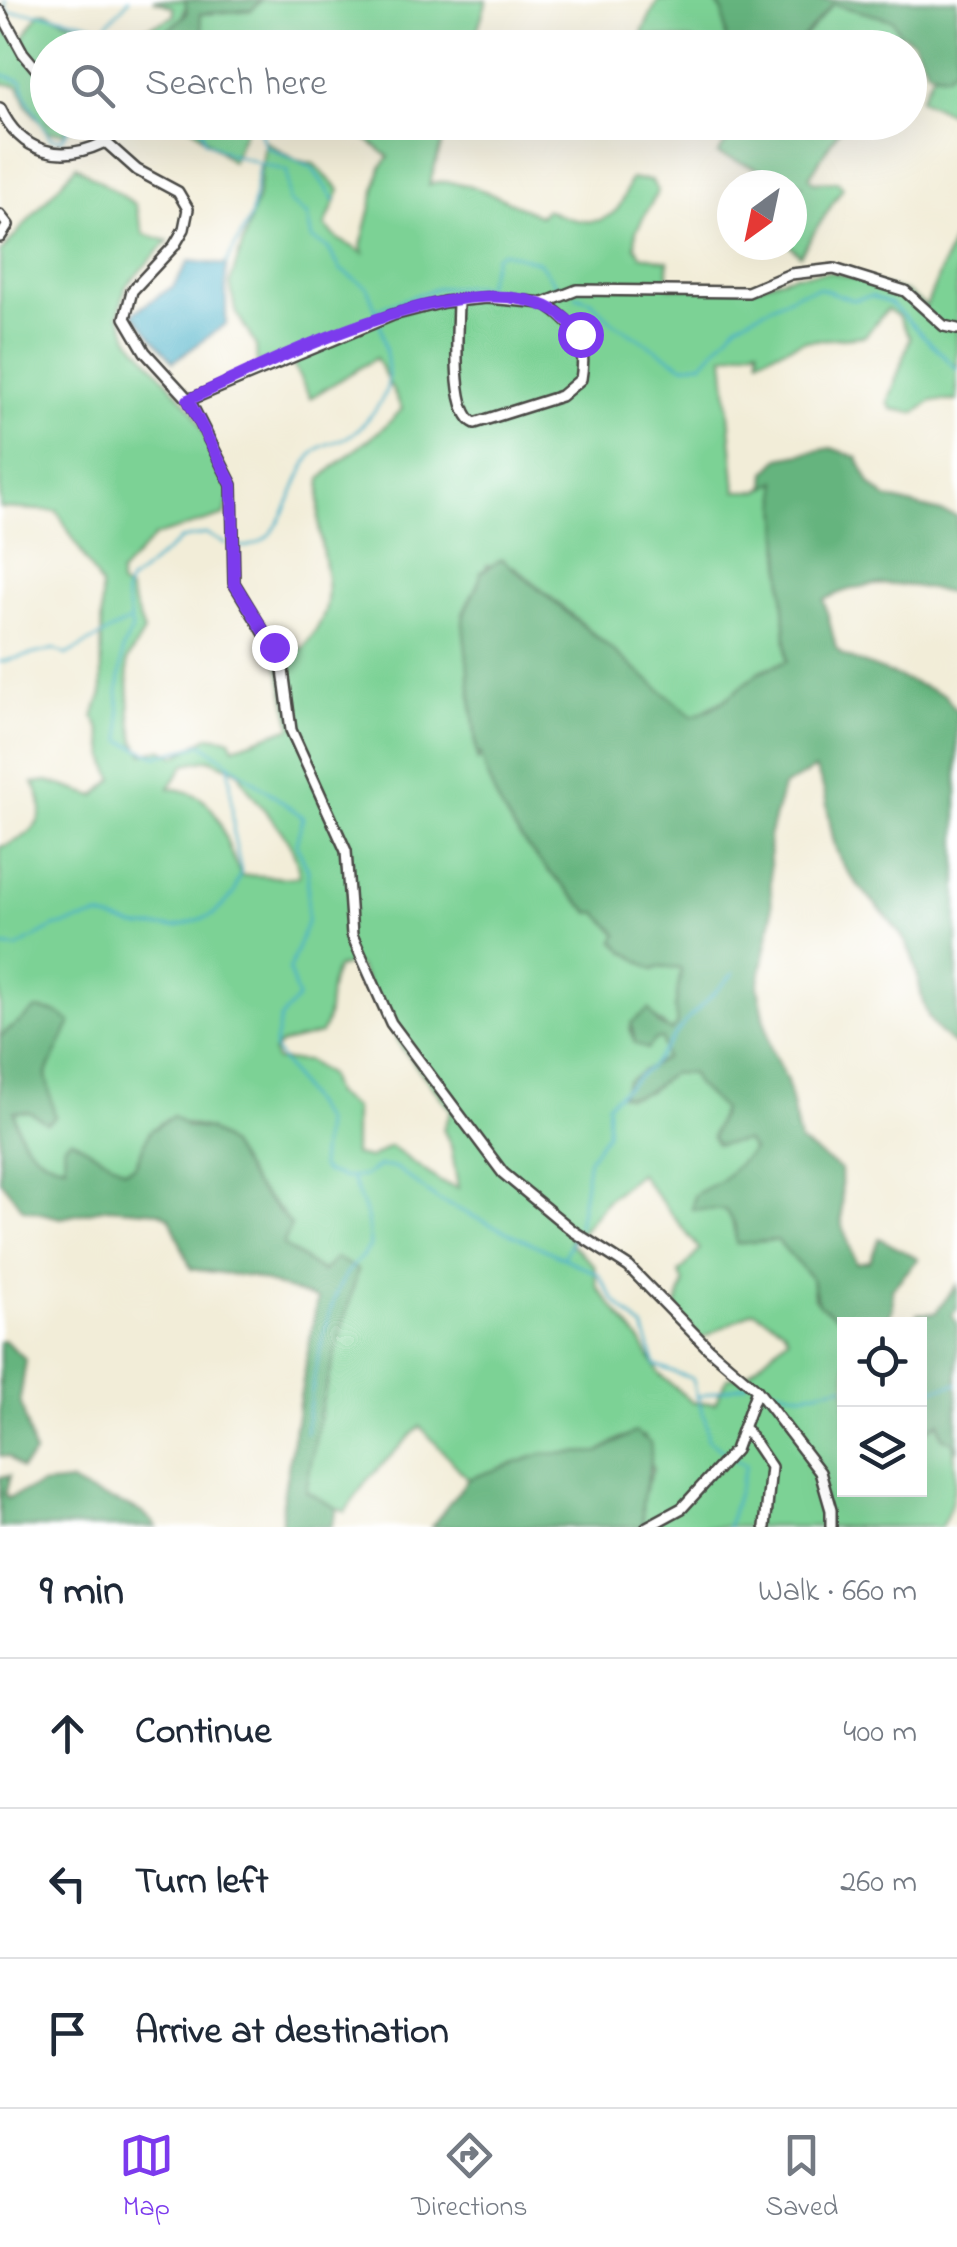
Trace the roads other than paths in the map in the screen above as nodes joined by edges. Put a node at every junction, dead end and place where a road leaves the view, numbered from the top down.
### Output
1 (0, 10) edge
2 (30, 61) edge
3 (0, 108) edge
4 (100, 140) edge
5 (103, 143) junction
6 (0, 215) edge
7 (0, 237) edge
8 (458, 300) junction
9 (544, 303) junction
10 (957, 329) edge
11 (188, 400) junction
12 (757, 1390) junction
13 (745, 1427) junction
14 (647, 1527) edge
15 (765, 1527) edge
16 (830, 1527) edge

1 - 2 street
3 - 5 street
4 - 5 street
5 - 11 street
6 - 7 street
8 - 9 street
8 - 9 street
8 - 11 street
9 - 10 street
11 - 12 street
12 - 13 street
12 - 16 street
13 - 14 street
13 - 15 street

